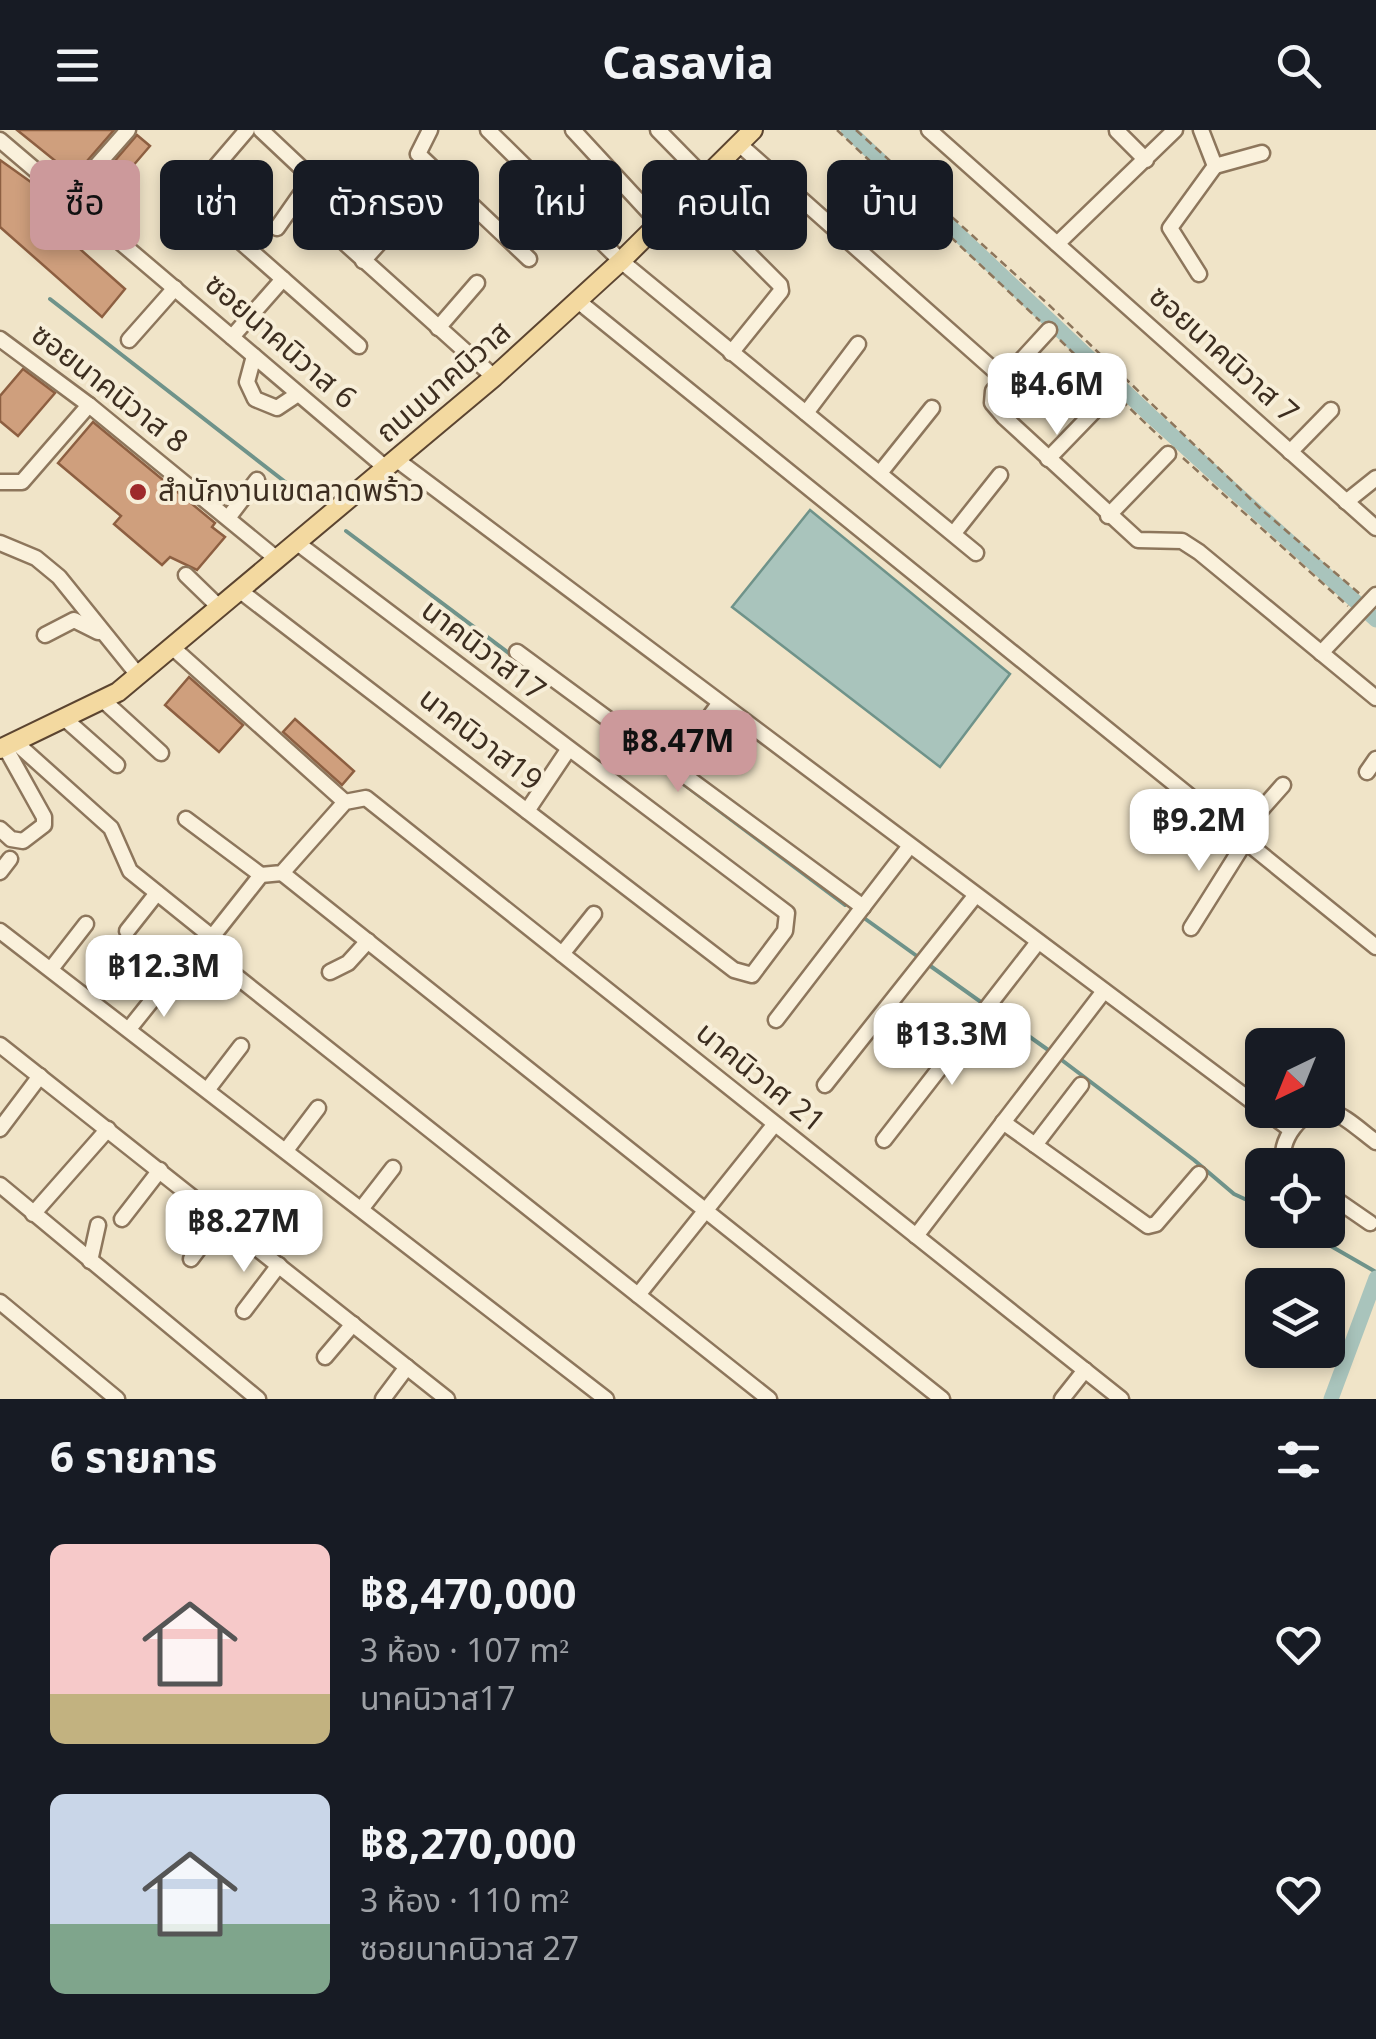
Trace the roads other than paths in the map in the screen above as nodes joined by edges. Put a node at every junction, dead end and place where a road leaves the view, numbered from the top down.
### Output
1 (128, 130) edge
2 (248, 130) edge
3 (261, 130) edge
4 (430, 130) edge
5 (488, 130) edge
6 (574, 130) edge
7 (658, 130) edge
8 (753, 130) edge
9 (929, 130) edge
10 (1176, 130) edge
11 (1201, 130) edge
12 (1117, 131) edge
13 (0, 140) edge
14 (739, 144) junction
15 (1262, 153) dead end
16 (102, 160) edge
17 (222, 160) edge
18 (293, 160) edge
19 (687, 160) edge
20 (723, 160) edge
21 (1146, 160) junction
22 (30, 164) edge
23 (1214, 166) junction
24 (642, 204) edge
25 (293, 205) edge
26 (277, 228) dead end
27 (642, 240) edge
28 (1057, 244) junction
29 (131, 250) edge
30 (250, 250) edge
31 (352, 250) edge
32 (374, 250) edge
33 (745, 250) edge
34 (529, 259) dead end
35 (364, 261) junction
36 (621, 261) junction
37 (1198, 274) dead end
38 (283, 279) junction
39 (477, 283) dead end
40 (174, 288) junction
41 (578, 301) junction
42 (438, 328) junction
43 (1049, 330) road end
44 (232, 337) junction
45 (0, 339) edge
46 (129, 340) dead end
47 (858, 344) dead end
48 (359, 346) dead end
49 (731, 353) junction
50 (254, 356) junction
51 (494, 377) junction
52 (1004, 380) junction
53 (298, 394) junction
54 (1105, 400) dead end
55 (89, 405) junction
56 (932, 408) dead end
57 (1332, 410) dead end
58 (806, 413) junction
59 (1290, 452) junction
60 (1168, 454) dead end
61 (1048, 459) junction
62 (392, 464) junction
63 (880, 473) junction
64 (1000, 475) dead end
65 (1376, 478) edge
66 (258, 480) dead end
67 (0, 482) edge
68 (1346, 502) junction
69 (1108, 516) junction
70 (228, 518) junction
71 (1376, 528) edge
72 (954, 533) junction
73 (296, 542) junction
74 (0, 543) edge
75 (976, 552) dead end
76 (277, 558) junction
77 (186, 575) dead end
78 (239, 590) junction
79 (1366, 606) edge
80 (219, 608) junction
81 (45, 635) dead end
82 (106, 639) junction
83 (172, 647) junction
84 (518, 652) dead end
85 (1321, 653) junction
86 (138, 675) junction
87 (1376, 698) edge
88 (104, 701) junction
89 (720, 704) junction
90 (64, 719) junction
91 (7, 746) edge
92 (568, 750) junction
93 (161, 753) dead end
94 (117, 764) dead end
95 (674, 764) junction
96 (1283, 785) dead end
97 (344, 802) junction
98 (527, 811) junction
99 (186, 819) dead end
100 (0, 829) edge
101 (1241, 839) junction
102 (909, 846) junction
103 (10, 859) dead end
104 (0, 872) edge
105 (282, 873) junction
106 (261, 875) junction
107 (158, 893) junction
108 (975, 896) junction
109 (862, 907) junction
110 (594, 914) dead end
111 (86, 924) dead end
112 (1191, 928) dead end
113 (0, 931) edge
114 (127, 931) dead end
115 (212, 937) junction
116 (368, 941) junction
117 (1038, 942) junction
118 (1376, 947) edge
119 (562, 954) junction
120 (51, 969) junction
121 (734, 970) joint
122 (330, 972) dead end
123 (165, 984) dead end
124 (1104, 991) junction
125 (776, 1020) dead end
126 (129, 1029) junction
127 (0, 1045) edge
128 (241, 1046) dead end
129 (40, 1076) junction
130 (826, 1085) dead end
131 (1081, 1085) dead end
132 (208, 1089) junction
133 (1245, 1097) edge
134 (318, 1108) dead end
135 (1003, 1122) junction
136 (774, 1125) junction
137 (0, 1129) edge
138 (108, 1129) junction
139 (1290, 1129) joint
140 (884, 1140) dead end
141 (1376, 1142) edge
142 (1035, 1145) junction
143 (1284, 1148) edge
144 (287, 1150) junction
145 (392, 1168) dead end
146 (160, 1170) junction
147 (1199, 1174) dead end
148 (0, 1185) edge
149 (1345, 1206) edge
150 (362, 1208) junction
151 (707, 1210) junction
152 (33, 1214) junction
153 (221, 1219) junction
154 (122, 1220) dead end
155 (1370, 1224) dead end
156 (98, 1225) dead end
157 (916, 1236) junction
158 (191, 1258) dead end
159 (90, 1261) junction
160 (279, 1265) junction
161 (638, 1295) junction
162 (0, 1302) edge
163 (244, 1312) dead end
164 (353, 1324) junction
165 (325, 1357) dead end
166 (407, 1367) junction
167 (1085, 1370) junction
168 (118, 1399) edge
169 (258, 1399) edge
170 (383, 1399) edge
171 (447, 1399) edge
172 (606, 1399) edge
173 (770, 1399) edge
174 (942, 1399) edge
175 (1062, 1399) edge
176 (1122, 1399) edge

1 - 16 street
2 - 17 street
3 - 18 street
4 - 34 street
5 - 36 street
6 - 24 street
7 - 19 street
8 - 14 main road, ถนนนาคนิวาส
9 - 28 street, ซอยนาคนิวาส 7
10 - 21 street
11 - 23 street
12 - 21 street
13 - 22 street, ซอยนาคนิวาส 6
14 - 20 main road, ถนนนาคนิวาส
14 - 52 street
15 - 23 street
21 - 28 street
23 - 37 street
25 - 26 street
27 - 36 main road, ถนนนาคนิวาส
28 - 59 street, ซอยนาคนิวาส 7
29 - 40 street, ซอยนาคนิวาส 6
30 - 38 street
31 - 35 street
32 - 35 street
33 - 49 street
35 - 42 street
36 - 41 main road, ถนนนาคนิวาส
36 - 49 street
38 - 44 street
38 - 48 street
39 - 42 street
40 - 44 street, ซอยนาคนิวาส 6
40 - 46 street
41 - 51 main road, ถนนนาคนิวาส
41 - 101 street
42 - 51 street
43 - 52 street
44 - 50 street, ซอยนาคนิวาส 6
45 - 55 street, ซอยนาคนิวาส 8
47 - 58 street
49 - 58 street
50 - 53 street, ซอยนาคนิวาส 6
50 - 53 street
51 - 62 main road, ถนนนาคนิวาส
52 - 61 street
53 - 62 street, ซอยนาคนิวาส 6
54 - 61 street
55 - 67 street
55 - 70 street, ซอยนาคนิวาส 8
56 - 63 street
57 - 59 street
58 - 63 street
59 - 68 street, ซอยนาคนิวาส 7
60 - 69 street
61 - 69 street
62 - 73 main road, ถนนนาคนิวาส
62 - 89 street, ซอยนาคนิวาส 6
63 - 72 street
64 - 72 street
65 - 68 street
66 - 70 street
68 - 71 street, ซอยนาคนิวาส 7
69 - 85 street
70 - 76 street, ซอยนาคนิวาส 8
72 - 75 street
73 - 76 main road, ถนนนาคนิวาส
73 - 92 street, นาคนิวาส17
74 - 82 street
76 - 78 main road, ถนนนาคนิวาส
77 - 80 street
78 - 80 main road, ถนนนาคนิวาส
78 - 98 street, นาคนิวาส19
79 - 85 street
80 - 83 main road, ถนนนาคนิวาส
81 - 82 street
82 - 86 street
83 - 86 main road, ถนนนาคนิวาส
83 - 97 street
84 - 95 street
85 - 87 street
86 - 88 main road, ถนนนาคนิวาส
88 - 90 main road, ถนนนาคนิวาส
88 - 93 street
89 - 95 street
89 - 102 street, ซอยนาคนิวาส 6
90 - 91 main road, ถนนนาคนิวาส
90 - 94 street
91 - 100 street
91 - 107 street
92 - 98 street
92 - 121 street, นาคนิวาส17
95 - 109 street
96 - 101 street
97 - 105 street
97 - 119 street, นาคนิวาศ 21
98 - 121 street, นาคนิวาส19
99 - 106 street
101 - 112 street
101 - 118 street
102 - 108 street, ซอยนาคนิวาส 6
102 - 109 street
103 - 104 street
105 - 106 street
105 - 116 street
106 - 115 street
107 - 114 street
107 - 115 street
108 - 117 street, ซอยนาคนิวาส 6
108 - 130 street
109 - 125 street
110 - 119 street
111 - 120 street
113 - 120 street
115 - 161 street
116 - 122 street
116 - 151 street
117 - 124 street, ซอยนาคนิวาส 6
117 - 140 street
119 - 136 street, นาคนิวาศ 21
120 - 126 street
123 - 126 street
124 - 133 street, ซอยนาคนิวาส 6
124 - 135 street
126 - 132 street
127 - 129 street
128 - 132 street
129 - 137 street
129 - 138 street
131 - 142 street
132 - 144 street
134 - 144 street
135 - 142 street
135 - 157 street
136 - 151 street
136 - 157 street, นาคนิวาศ 21
138 - 146 street
138 - 152 street
139 - 141 street
139 - 143 street
142 - 147 street
144 - 150 street
145 - 150 street
146 - 153 street
146 - 154 street
148 - 152 street
149 - 155 street
150 - 172 street
151 - 161 street
151 - 174 street
152 - 159 street
153 - 158 street
153 - 160 street
156 - 159 street
157 - 167 street, นาคนิวาศ 21
159 - 169 street
160 - 163 street
160 - 164 street
161 - 173 street
162 - 168 street
164 - 165 street
164 - 166 street
166 - 170 street
166 - 171 street
167 - 175 street
167 - 176 street, นาคนิวาศ 21

